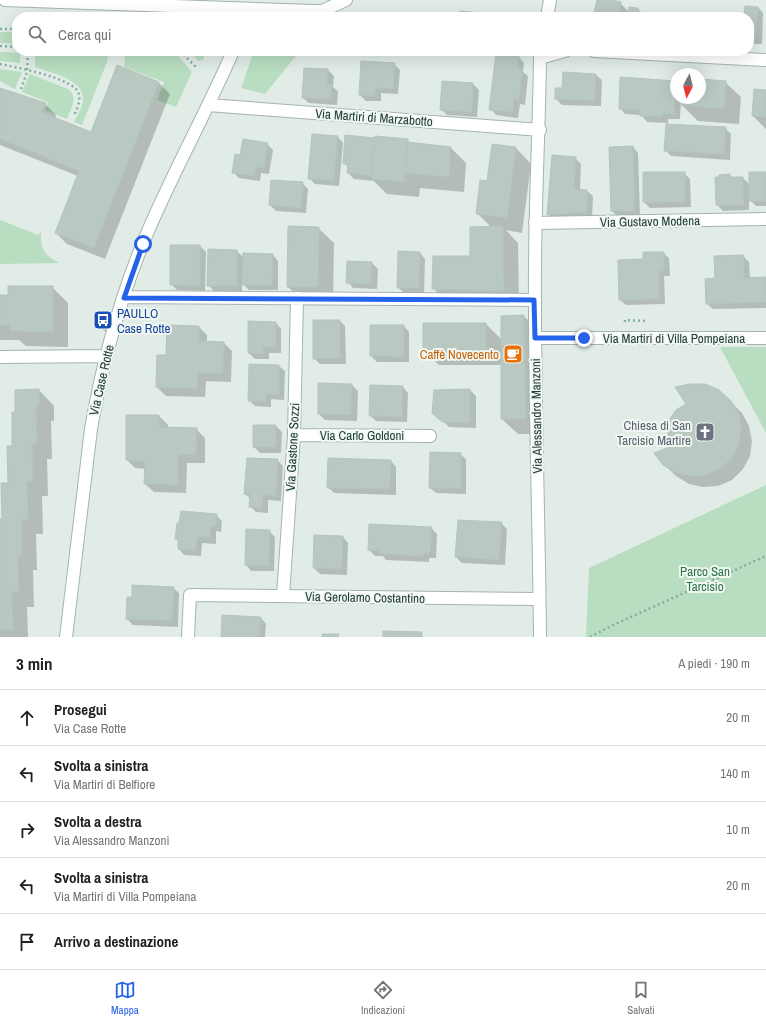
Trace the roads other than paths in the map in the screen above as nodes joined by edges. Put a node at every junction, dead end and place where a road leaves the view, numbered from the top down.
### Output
1 (5, 0) edge
2 (15, 0) edge
3 (346, 0) edge
4 (550, 0) edge
5 (240, 8) edge
6 (548, 12) edge
7 (231, 56) edge
8 (541, 56) edge
9 (690, 56) edge
10 (766, 60) edge
11 (208, 105) junction
12 (540, 130) junction
13 (766, 219) edge
14 (535, 223) junction
15 (124, 298) junction
16 (297, 298) junction
17 (534, 300) junction
18 (535, 338) junction
19 (766, 338) edge
20 (106, 356) junction
21 (0, 357) edge
22 (294, 435) junction
23 (430, 436) dead end
24 (283, 596) junction
25 (539, 599) junction
26 (66, 637) edge
27 (188, 637) edge
28 (540, 637) edge

1 - 2 street
2 - 5 street
3 - 5 street
4 - 6 street
7 - 11 street, Via Case Rotte
8 - 12 street, Via Alessandro Manzoni
9 - 10 street
11 - 12 street, Via Martiri di Marzabotto
11 - 15 street, Via Case Rotte
12 - 14 street, Via Alessandro Manzoni
13 - 14 street, Via Gustavo Modena
14 - 17 street, Via Alessandro Manzoni
15 - 16 street
15 - 20 street, Via Case Rotte
16 - 17 street
16 - 22 street, Via Gastone Sozzi
17 - 18 street, Via Alessandro Manzoni
18 - 19 street, Via Martiri di Villa Pompeiana
18 - 25 street, Via Alessandro Manzoni
20 - 21 street
20 - 26 street, Via Case Rotte
22 - 23 street, Via Carlo Goldoni
22 - 24 street, Via Gastone Sozzi
24 - 25 street, Via Gerolamo Costantino
24 - 27 street, Via Gerolamo Costantino
25 - 28 street, Via Alessandro Manzoni

